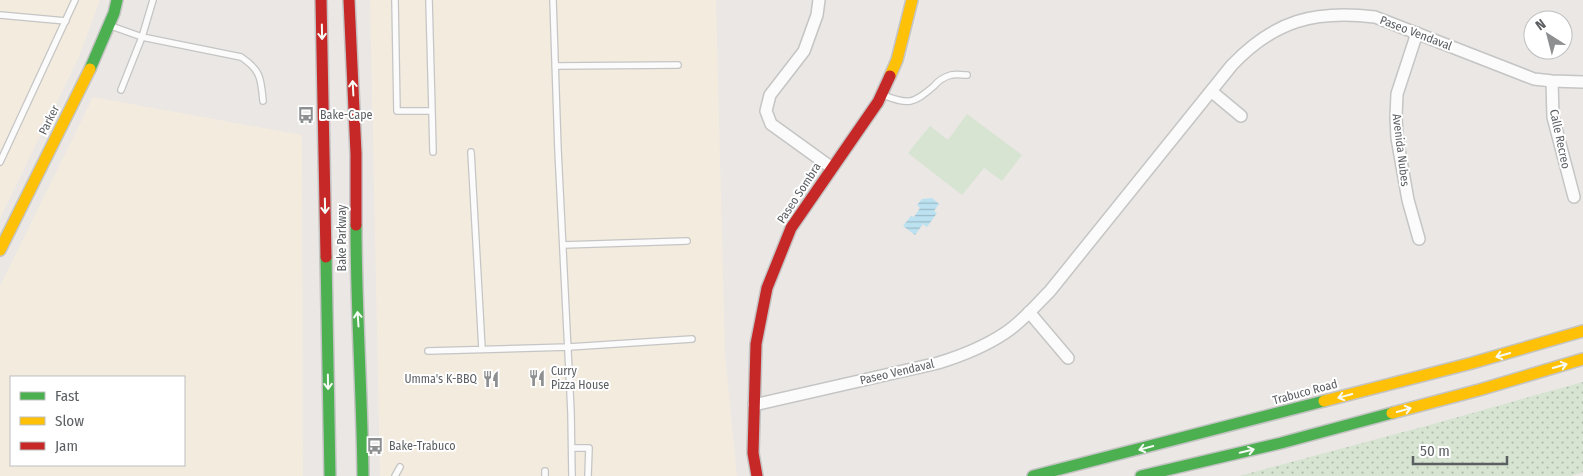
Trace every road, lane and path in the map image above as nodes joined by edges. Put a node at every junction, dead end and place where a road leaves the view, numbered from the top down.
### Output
1 (76, 0) edge
2 (117, 0) edge
3 (153, 0) edge
4 (321, 0) edge
5 (349, 0) edge
6 (395, 0) edge
7 (429, 0) edge
8 (553, 0) edge
9 (819, 0) edge
10 (912, 0) edge
11 (0, 15) edge
12 (66, 21) junction
13 (109, 25) junction
14 (1417, 33) junction
15 (142, 38) junction
16 (678, 64) dead end
17 (556, 66) junction
18 (967, 75) dead end
19 (1552, 81) junction
20 (1583, 82) edge
21 (121, 90) dead end
22 (1211, 91) junction
23 (882, 94) junction
24 (263, 101) dead end
25 (432, 111) junction
26 (1240, 116) dead end
27 (432, 152) dead end
28 (471, 152) dead end
29 (0, 162) edge
30 (832, 168) junction
31 (1574, 197) dead end
32 (1419, 239) dead end
33 (687, 241) dead end
34 (563, 245) junction
35 (0, 250) edge
36 (1029, 312) junction
37 (1583, 331) edge
38 (692, 339) dead end
39 (568, 347) junction
40 (482, 350) junction
41 (428, 352) dead end
42 (1068, 358) dead end
43 (1583, 359) edge
44 (754, 405) junction
45 (572, 448) junction
46 (1196, 449) junction
47 (400, 467) dead end
48 (330, 476) edge
49 (363, 476) edge
50 (395, 476) edge
51 (572, 476) edge
52 (588, 476) edge
53 (757, 476) edge
54 (1033, 476) edge
55 (1141, 476) edge

1 - 12 lane
2 - 13 main road, Parker
3 - 15 lane
4 -> 48 main road, Bake Parkway
49 -> 5 main road, Bake Parkway
6 - 25 lane
7 - 25 lane
8 - 17 lane
9 - 30 street
10 - 23 main road, Paseo Sombra
11 - 12 lane
12 - 29 lane
13 - 15 lane
13 - 35 main road, Parker
14 - 19 street, Paseo Vendaval
14 - 22 street, Paseo Vendaval
14 - 32 street, Avenida Nubes
15 - 21 lane
15 - 24 lane
16 - 17 lane
17 - 34 lane
18 - 23 lane
19 - 20 street, Paseo Vendaval
19 - 31 street, Calle Recreo
22 - 26 street
22 - 36 street, Paseo Vendaval
23 - 30 main road, Paseo Sombra
25 - 27 lane
28 - 40 lane
30 - 44 main road, Paseo Sombra
33 - 34 lane
34 - 39 lane
36 - 42 street
36 - 44 street, Paseo Vendaval
37 -> 46 main road, Trabuco Road
38 - 39 lane
39 - 40 lane
39 - 45 lane
40 - 41 lane
46 -> 43 main road, Trabuco Road
44 - 53 main road, Paseo Sombra
45 - 51 lane
45 - 52 lane
46 -> 54 main road, Trabuco Road
46 - 55 main road, Trabuco Road
47 - 50 lane

